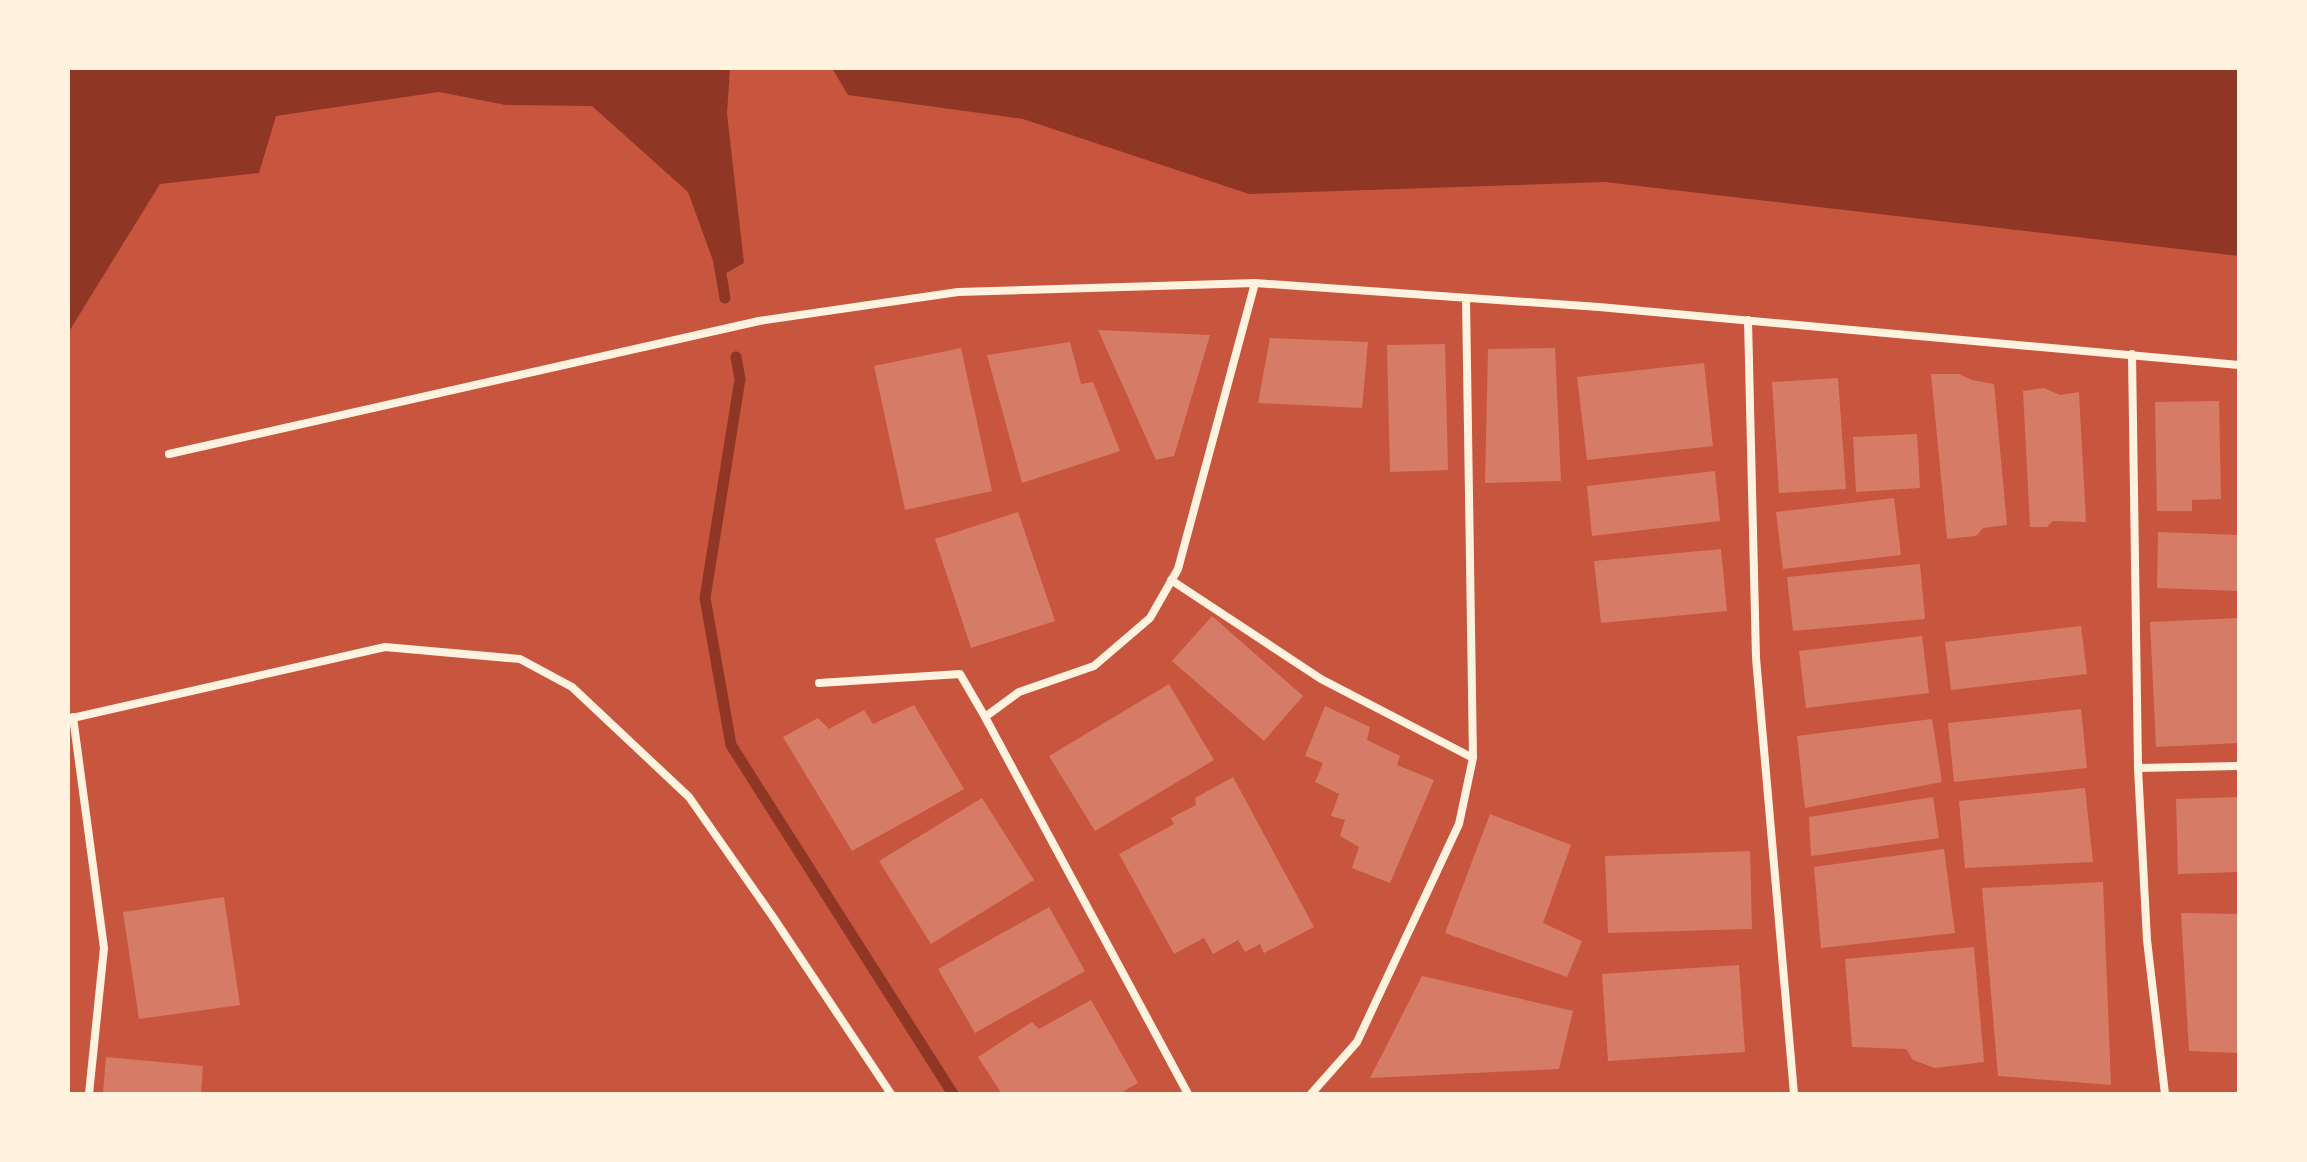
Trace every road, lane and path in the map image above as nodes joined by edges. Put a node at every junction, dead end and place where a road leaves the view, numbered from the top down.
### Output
1 (1255, 283) junction
2 (1466, 298) junction
3 (1748, 320) junction
4 (2132, 354) junction
5 (2239, 365) edge
6 (169, 454) dead end
7 (1171, 580) junction
8 (819, 683) dead end
9 (985, 717) junction
10 (71, 718) edge
11 (1473, 758) junction
12 (2239, 766) edge
13 (2138, 768) junction
14 (89, 1094) edge
15 (891, 1094) edge
16 (1188, 1094) edge
17 (1311, 1094) edge
18 (1794, 1094) edge
19 (2165, 1094) edge

1 - 2 street
1 - 6 street
1 - 7 street
2 - 3 street
2 - 11 street
3 - 4 street
3 - 18 street
4 - 5 street
4 - 13 street
7 - 9 street
7 - 11 street
8 - 9 street
9 - 16 street
10 - 14 street
10 - 15 street
11 - 17 street
12 - 13 street
13 - 19 street

